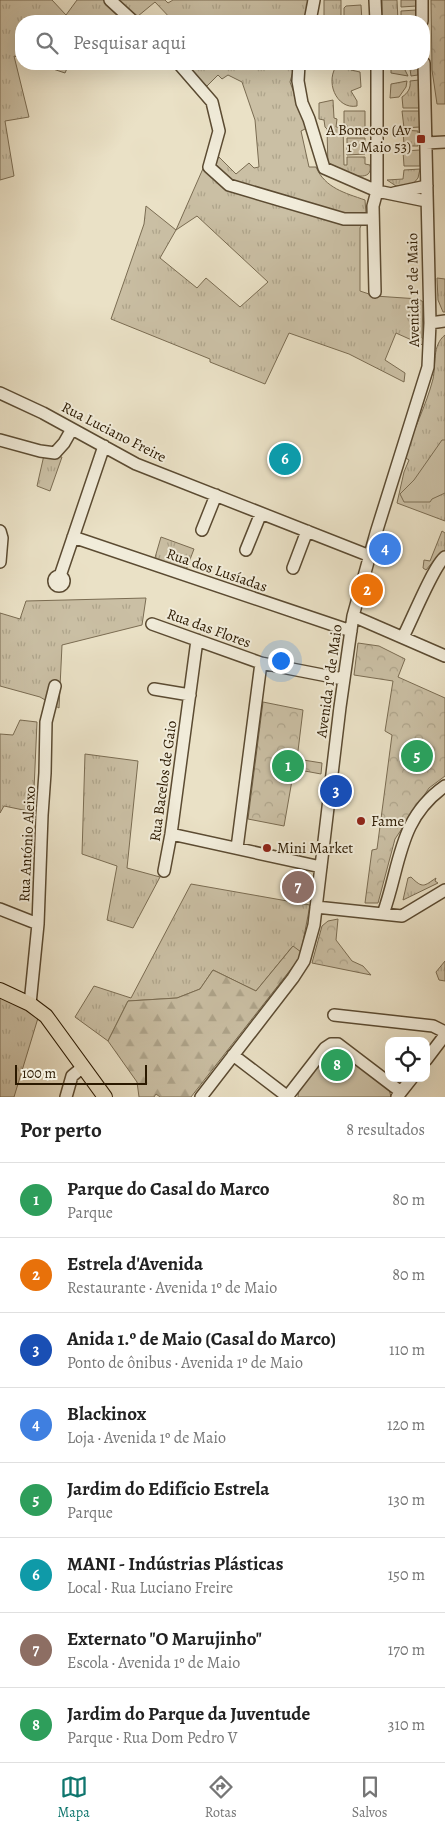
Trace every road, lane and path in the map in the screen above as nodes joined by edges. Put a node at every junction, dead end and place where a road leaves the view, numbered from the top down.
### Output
1 (110, 0) edge
2 (314, 0) edge
3 (375, 0) edge
4 (422, 0) edge
5 (126, 15) edge
6 (311, 15) edge
7 (376, 15) edge
8 (422, 15) edge
9 (183, 70) edge
10 (299, 70) edge
11 (377, 70) edge
12 (424, 70) edge
13 (445, 142) edge
14 (426, 143) junction
15 (427, 186) junction
16 (382, 193) junction
17 (406, 198) junction
18 (426, 201) junction
19 (373, 219) junction
20 (428, 220) junction
21 (374, 292) dead end
22 (445, 321) edge
23 (430, 322) junction
24 (0, 394) edge
25 (72, 429) junction
26 (0, 440) edge
27 (104, 446) junction
28 (216, 495) junction
29 (261, 513) junction
30 (202, 530) dead end
31 (0, 531) edge
32 (307, 531) junction
33 (73, 538) junction
34 (246, 550) dead end
35 (370, 556) junction
36 (445, 557) edge
37 (0, 562) edge
38 (293, 568) dead end
39 (60, 576) dead end
40 (353, 616) junction
41 (152, 624) dead end
42 (351, 631) junction
43 (403, 637) junction
44 (197, 640) junction
45 (445, 656) edge
46 (261, 663) junction
47 (343, 680) junction
48 (55, 686) dead end
49 (154, 689) dead end
50 (190, 695) junction
51 (445, 786) edge
52 (171, 834) junction
53 (237, 848) junction
54 (321, 867) junction
55 (164, 871) dead end
56 (445, 890) edge
57 (316, 907) junction
58 (0, 909) edge
59 (383, 914) junction
60 (38, 924) junction
61 (0, 990) edge
62 (30, 1004) junction
63 (334, 1015) dead end
64 (445, 1034) edge
65 (233, 1055) junction
66 (430, 1055) edge
67 (83, 1067) junction
68 (409, 1082) edge
69 (399, 1095) edge
70 (66, 1097) edge
71 (105, 1097) edge
72 (201, 1097) edge
73 (287, 1097) edge

1 - 5 street
2 - 6 street
3 - 7 street
4 - 8 street
9 - 19 street
10 - 16 street
11 - 16 street
12 - 14 street, Avenida 1º de Maio
13 - 14 street
14 - 15 street, Avenida 1º de Maio
15 - 16 street
15 - 18 street, Avenida 1º de Maio
16 - 17 street
16 - 19 street
17 - 18 street
17 - 20 street
18 - 20 street, Avenida 1º de Maio
19 - 21 street
20 - 23 street, Avenida 1º de Maio
22 - 23 street
23 - 35 street, Avenida 1º de Maio
24 - 25 street, Rua Luciano Freire
25 - 26 street
25 - 27 street, Rua Luciano Freire
27 - 28 street, Rua Luciano Freire
27 - 33 street
28 - 29 street, Rua Luciano Freire
28 - 30 street
29 - 32 street, Rua Luciano Freire
29 - 34 street
31 - 37 street
32 - 35 street, Rua Luciano Freire
32 - 38 street
33 - 39 street
33 - 42 street, Rua dos Lusíadas
35 - 40 street, Avenida 1º de Maio
36 - 43 street
40 - 42 street, Avenida 1º de Maio
40 - 43 street
41 - 44 street, Rua das Flores
42 - 47 street, Avenida 1º de Maio
43 - 45 street
44 - 46 street, Rua das Flores
44 - 50 street, Rua Bacelos de Gaio
46 - 47 street, Rua das Flores
46 - 53 street
47 - 54 street, Avenida 1º de Maio
48 - 60 street, Rua António Aleixo
49 - 50 street
50 - 52 street, Rua Bacelos de Gaio
51 - 59 street
52 - 53 street
52 - 55 street, Rua Bacelos de Gaio
53 - 54 street
54 - 57 street, Avenida 1º de Maio
56 - 59 street
57 - 59 street
57 - 65 street, Avenida 1º de Maio
58 - 60 street
60 - 62 street, Rua António Aleixo
61 - 62 main road
62 - 67 main road
63 - 64 street
64 - 66 street
65 - 72 street, Avenida 1º de Maio
65 - 73 street
67 - 70 street
67 - 71 main road
68 - 69 street
69 - 73 street

